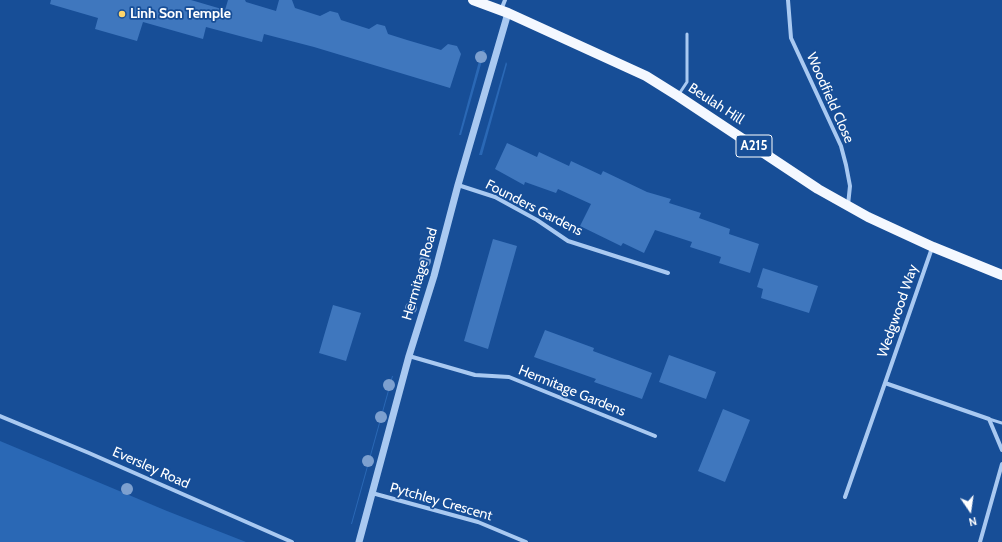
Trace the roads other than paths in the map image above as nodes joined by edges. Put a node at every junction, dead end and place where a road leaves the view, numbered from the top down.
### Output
1 (473, 0) edge
2 (505, 0) edge
3 (788, 0) edge
4 (505, 11) junction
5 (687, 34) dead end
6 (678, 96) junction
7 (458, 185) junction
8 (848, 206) junction
9 (933, 247) junction
10 (668, 273) dead end
11 (1002, 275) edge
12 (409, 356) junction
13 (885, 383) junction
14 (0, 416) edge
15 (989, 419) junction
16 (1002, 423) edge
17 (656, 436) dead end
18 (1002, 450) edge
19 (1002, 464) edge
20 (372, 494) junction
21 (845, 496) dead end
22 (292, 542) edge
23 (359, 542) edge
24 (526, 542) edge
25 (980, 542) edge

1 - 4 main road, Beulah Hill / A215
2 - 4 street
3 - 8 street, Woodfield Close
4 - 6 main road, Beulah Hill / A215
4 - 7 street, Hermitage Road
5 - 6 lane
6 - 8 main road, Beulah Hill / A215
7 - 10 street, Founders Gardens
7 - 12 street, Hermitage Road
8 - 9 main road, Beulah Hill / A215
9 - 11 main road, Beulah Hill / A215
9 - 13 street, Wedgwood Way
12 - 17 street, Hermitage Gardens
12 - 20 street, Hermitage Road
13 - 15 street
13 - 21 street, Wedgwood Way
14 - 22 street, Eversley Road
15 - 16 lane
15 - 18 street
19 - 25 street
20 - 23 street, Hermitage Road
20 - 24 street, Pytchley Crescent

